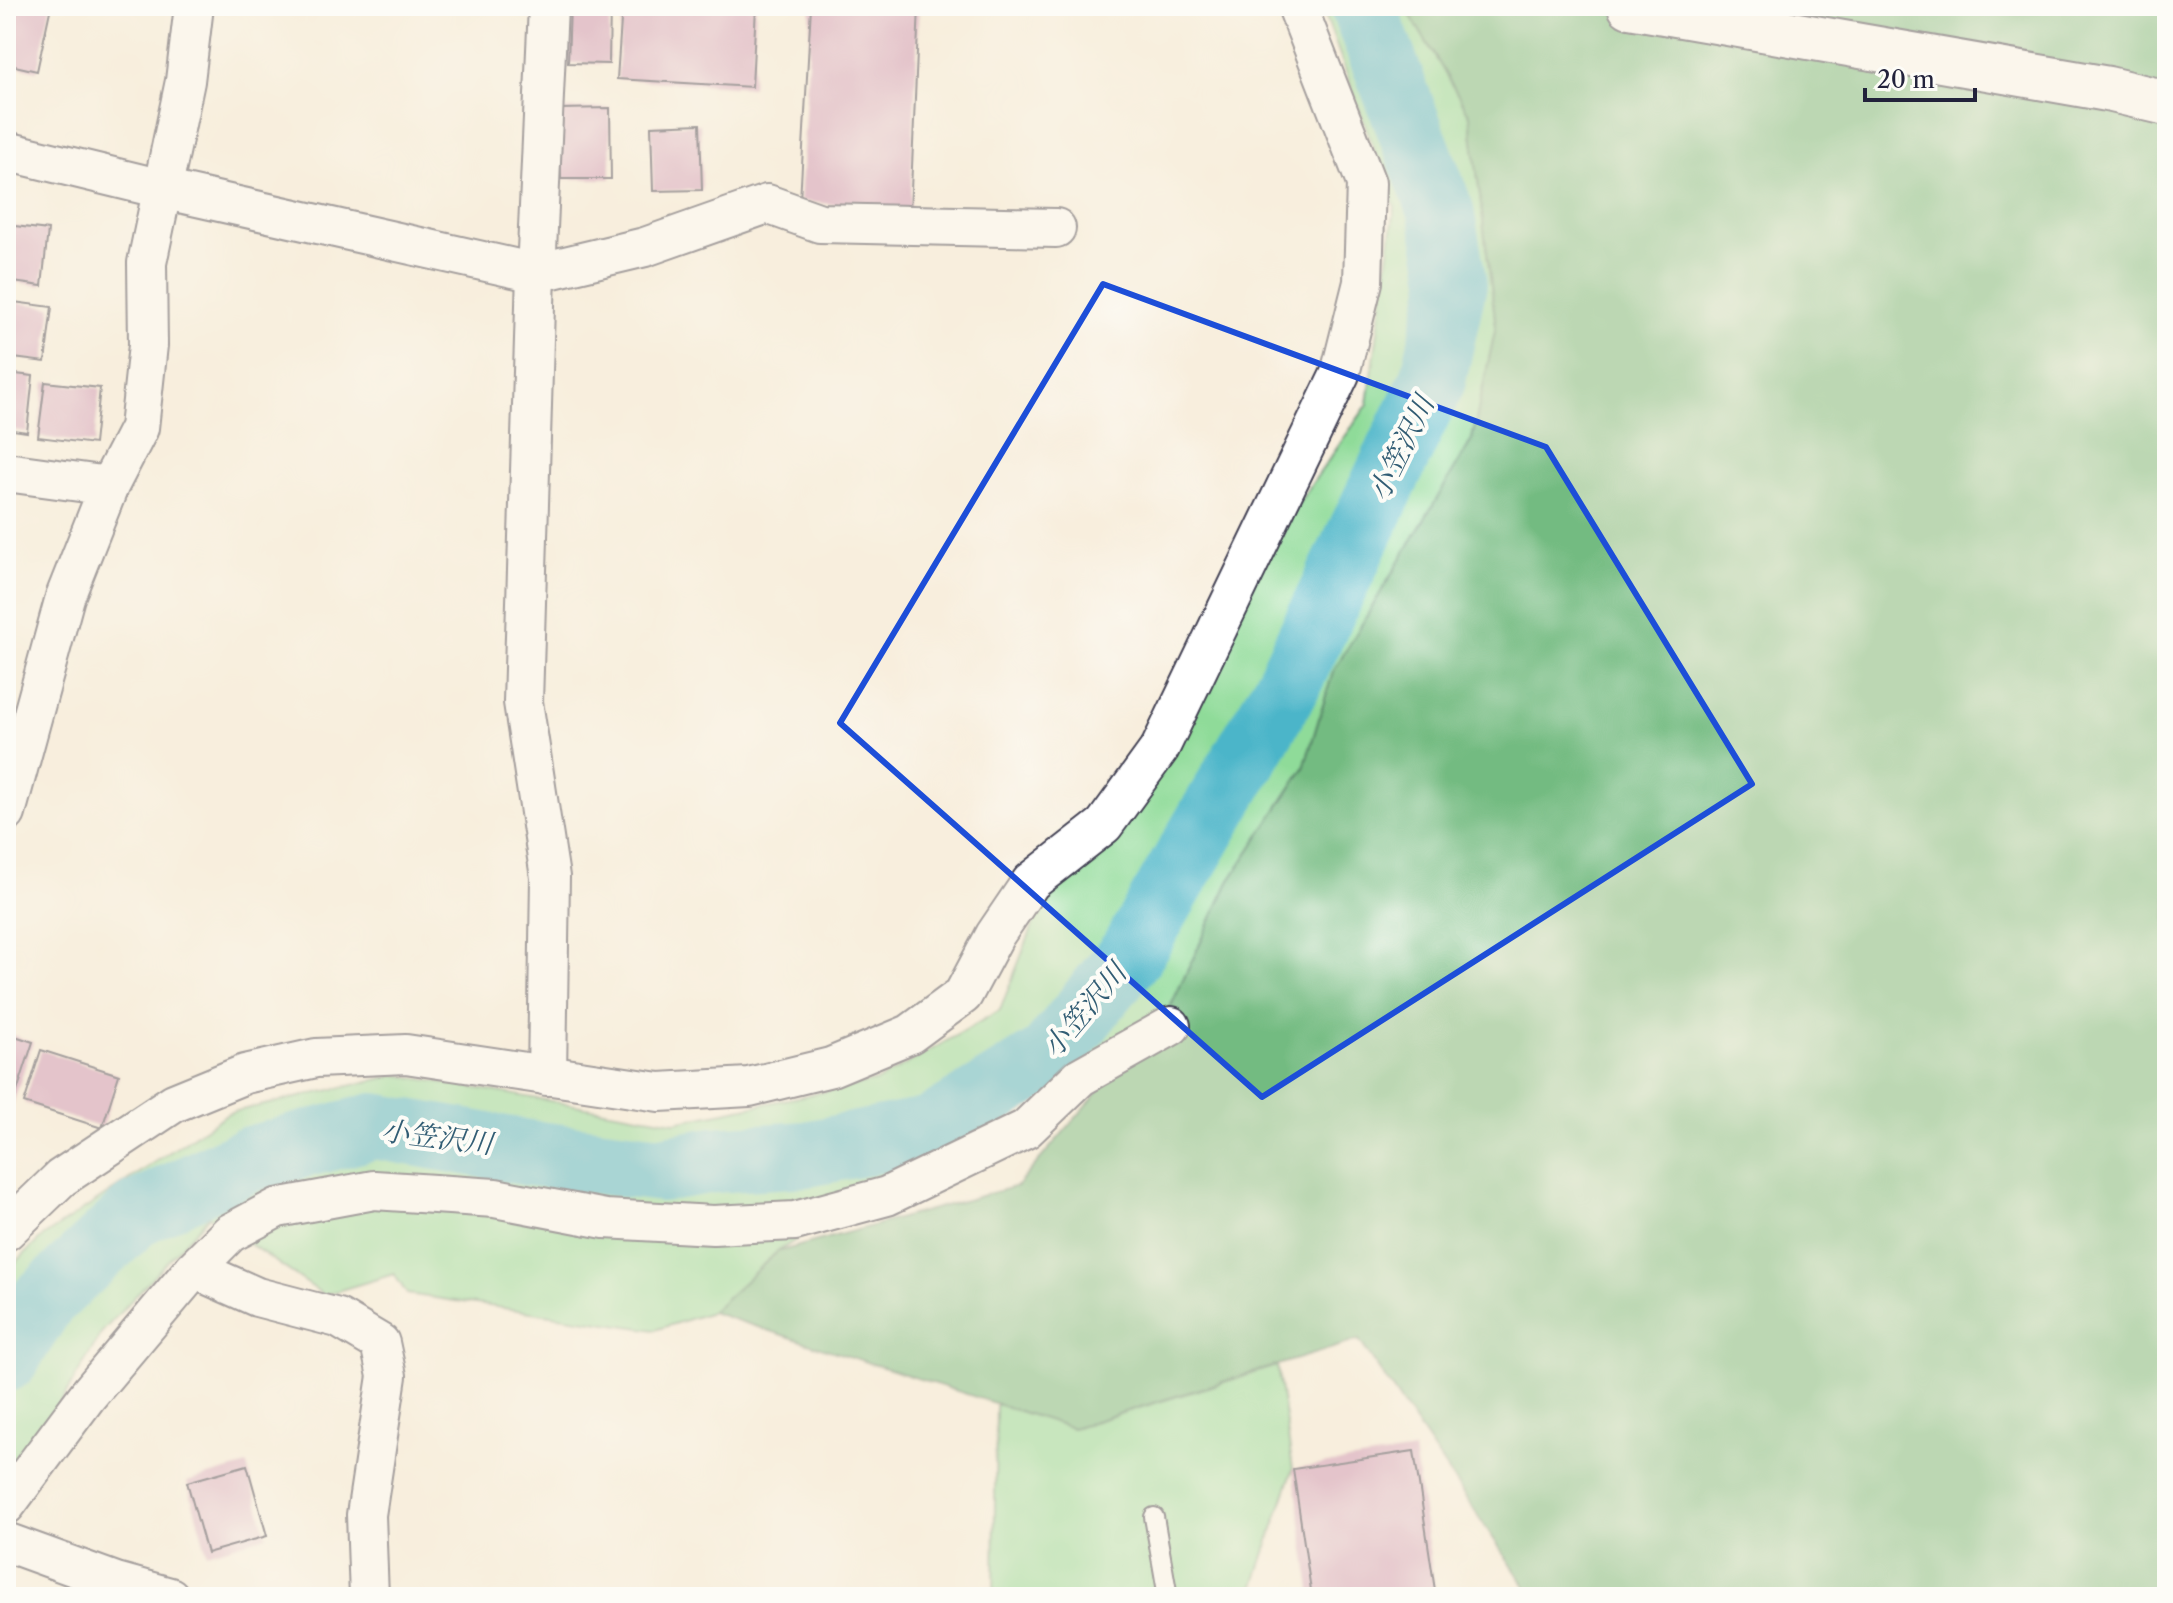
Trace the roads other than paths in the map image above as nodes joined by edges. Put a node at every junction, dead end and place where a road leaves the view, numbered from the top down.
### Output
1 (194, 6) edge
2 (548, 6) edge
3 (1297, 6) edge
4 (1630, 6) edge
5 (2167, 103) edge
6 (6, 151) edge
7 (162, 189) junction
8 (1056, 228) dead end
9 (536, 273) junction
10 (6, 472) edge
11 (109, 486) junction
12 (6, 813) edge
13 (1171, 1026) dead end
14 (547, 1076) junction
15 (6, 1231) edge
16 (194, 1269) junction
17 (6, 1505) edge
18 (1154, 1517) dead end
19 (6, 1542) edge
20 (170, 1597) edge
21 (369, 1597) edge
22 (1168, 1597) edge

1 - 7 street
2 - 9 street
3 - 14 street
4 - 5 main road
6 - 7 street
7 - 9 street
7 - 11 street
8 - 9 street
9 - 14 street
10 - 11 street
11 - 12 street
13 - 16 street
14 - 15 street
16 - 17 street
16 - 21 street
18 - 22 lane
19 - 20 street

